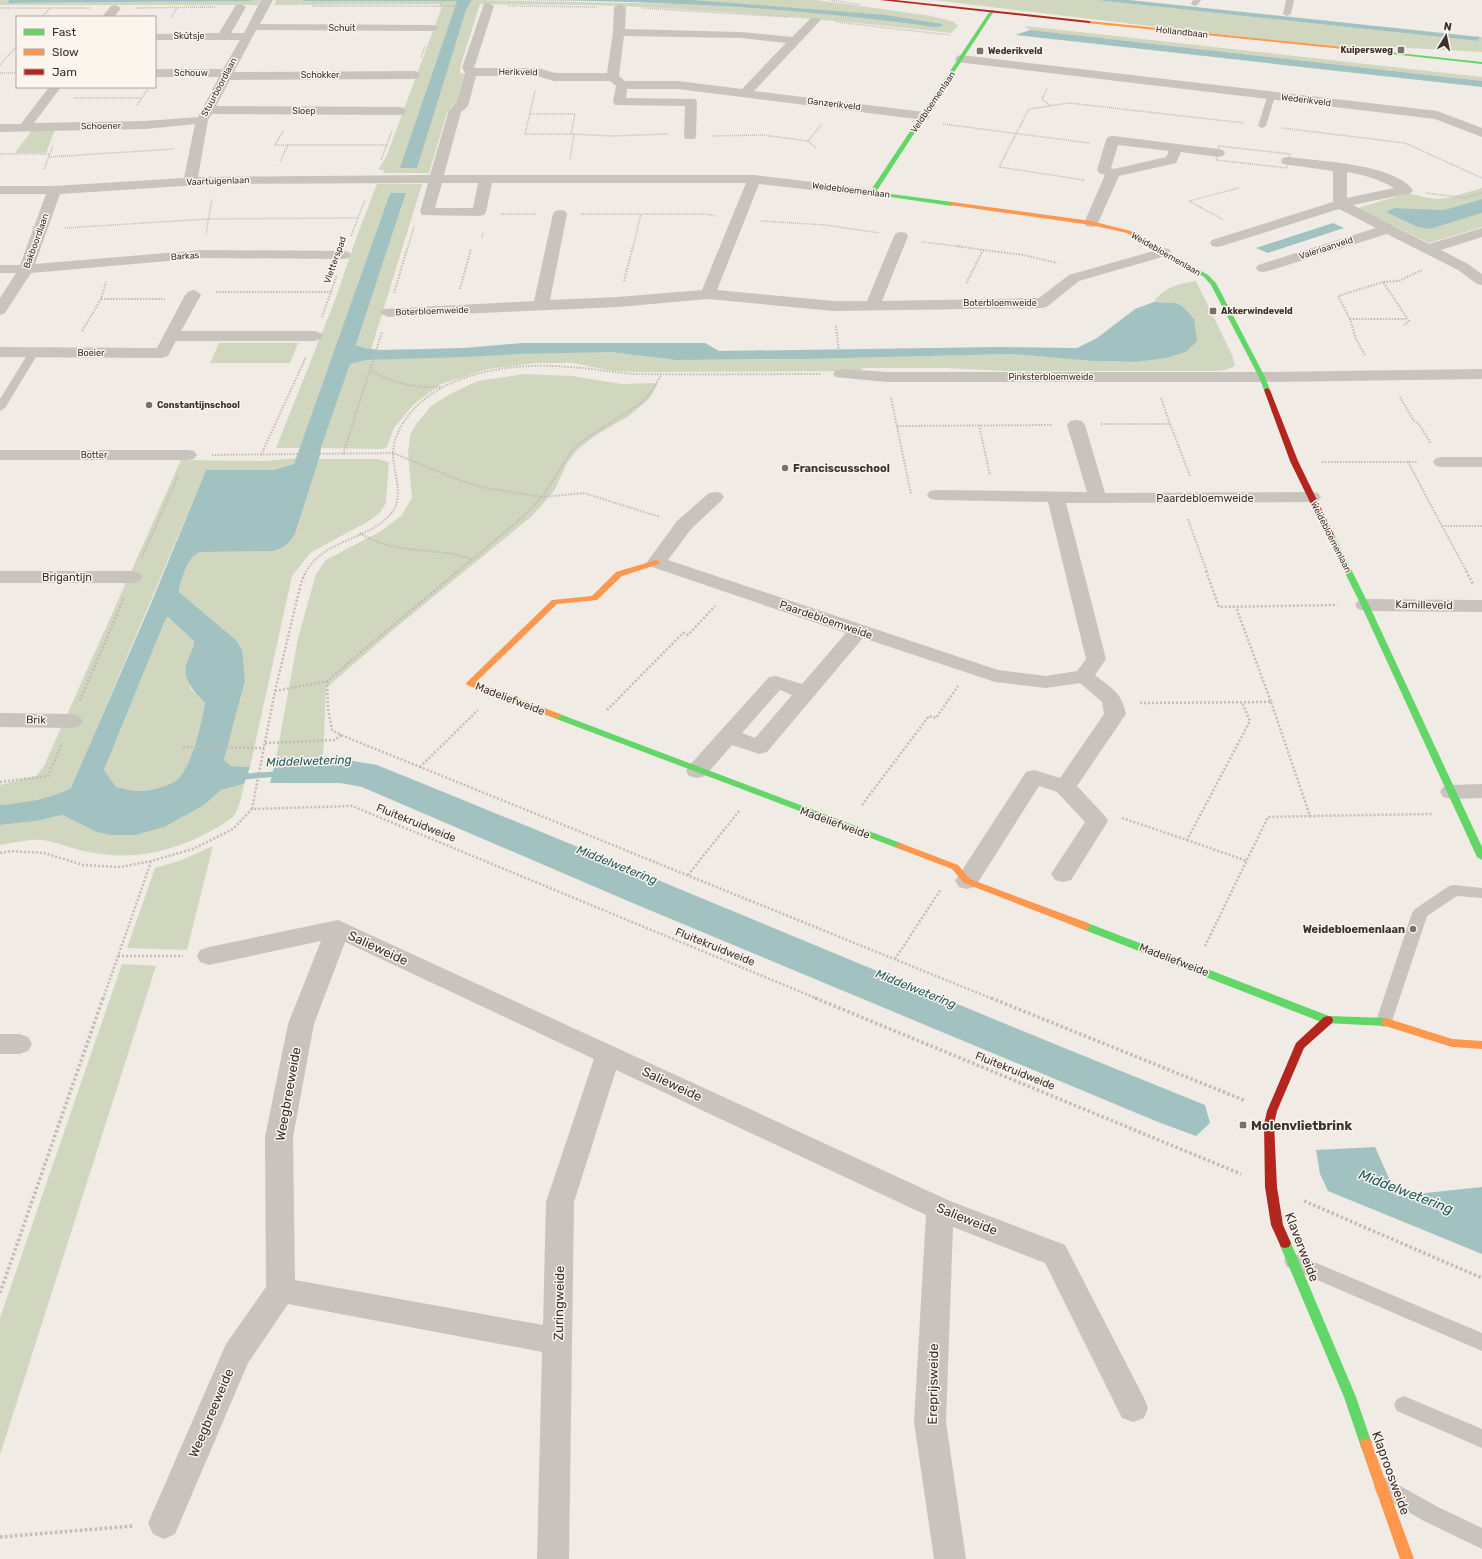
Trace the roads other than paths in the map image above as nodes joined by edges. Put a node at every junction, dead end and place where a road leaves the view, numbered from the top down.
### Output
1 (267, 0) edge
2 (882, 0) edge
3 (1290, 0) edge
4 (488, 6) dead end
5 (240, 7) dead end
6 (620, 7) dead end
7 (992, 11) junction
8 (1287, 14) dead end
9 (815, 20) dead end
10 (432, 28) road end
11 (250, 32) junction
12 (619, 32) junction
13 (223, 36) junction
14 (156, 37) edge
15 (795, 41) junction
16 (961, 59) junction
17 (1482, 63) edge
18 (471, 72) junction
19 (156, 73) edge
20 (226, 74) junction
21 (414, 75) road end
22 (618, 81) junction
23 (54, 88) edge
24 (702, 88) junction
25 (745, 93) junction
26 (1270, 96) junction
27 (691, 102) junction
28 (400, 111) road end
29 (204, 115) junction
30 (922, 119) junction
31 (1262, 126) dead end
32 (0, 128) edge
33 (25, 128) junction
34 (1482, 133) edge
35 (690, 135) road end
36 (1177, 148) junction
37 (1218, 153) road end
38 (1288, 161) road end
39 (1340, 167) junction
40 (1113, 173) junction
41 (436, 179) junction
42 (486, 179) junction
43 (754, 179) junction
44 (190, 181) junction
45 (0, 190) edge
46 (54, 190) junction
47 (872, 193) junction
48 (1340, 204) junction
49 (560, 214) road end
50 (1090, 223) junction
51 (1388, 229) junction
52 (1482, 232) edge
53 (901, 237) road end
54 (1217, 243) dead end
55 (1429, 249) junction
56 (1164, 252) junction
57 (344, 255) road end
58 (1263, 268) dead end
59 (0, 269) edge
60 (26, 269) junction
61 (1482, 281) edge
62 (708, 294) junction
63 (192, 297) road end
64 (873, 304) junction
65 (540, 305) junction
66 (0, 310) edge
67 (388, 312) road end
68 (171, 336) junction
69 (315, 336) road end
70 (0, 352) edge
71 (34, 352) junction
72 (841, 374) road end
73 (1482, 374) edge
74 (1262, 377) junction
75 (0, 408) edge
76 (1076, 425) dead end
77 (0, 454) edge
78 (188, 455) road end
79 (1442, 462) road end
80 (1482, 462) edge
81 (936, 495) road end
82 (715, 497) dead end
83 (1056, 497) junction
84 (1312, 497) junction
85 (1098, 498) junction
86 (656, 562) junction
87 (0, 577) edge
88 (133, 577) road end
89 (1365, 605) junction
90 (1482, 606) edge
91 (858, 631) junction
92 (1084, 676) junction
93 (806, 692) junction
94 (0, 720) edge
95 (72, 720) road end
96 (728, 736) junction
97 (697, 771) junction
98 (1065, 787) junction
99 (1482, 791) edge
100 (1451, 792) junction
101 (1482, 857) edge
102 (961, 874) junction
103 (1063, 874) dead end
104 (1482, 893) edge
105 (338, 929) junction
106 (209, 956) road end
107 (1328, 1020) junction
108 (1384, 1022) junction
109 (1482, 1045) edge
110 (608, 1055) junction
111 (940, 1209) junction
112 (1292, 1260) junction
113 (281, 1290) junction
114 (558, 1341) junction
115 (1482, 1342) edge
116 (1350, 1397) joint
117 (1404, 1405) dead end
118 (1132, 1408) dead end
119 (1482, 1439) edge
120 (1382, 1486) junction
121 (164, 1523) road end
122 (1482, 1539) edge
123 (553, 1559) edge
124 (950, 1559) edge
125 (1407, 1559) edge

1 - 11 street, Stuurboordlaan
2 - 7 street, Hollandbaan
3 - 8 lane
4 - 18 street
5 - 13 street
6 - 12 street
7 - 16 street, Veldbloemenlaan
7 - 17 street, Hollandbaan
9 - 15 street
10 - 11 street, Schuit
11 - 13 street, Skûtsje
11 - 20 street, Stuurboordlaan
12 - 15 street
12 - 22 street
13 - 14 street, Skûtsje
15 - 25 street
16 - 26 street, Wederikveld
16 - 30 street, Veldbloemenlaan
18 - 22 street, Herikveld
18 - 41 street
19 - 20 street, Schouw
20 - 21 street, Schokker
20 - 29 street, Stuurboordlaan
22 - 24 street, Ganzerikveld
22 - 27 street
23 - 33 street
24 - 25 street, Ganzerikveld
24 - 27 street
25 - 30 street, Ganzerikveld
26 - 31 lane
26 - 34 street, Wederikveld
27 - 35 street
28 - 29 street, Sloep
29 - 33 street, Schoener
29 - 44 street, Stuurboordlaan
30 - 47 street, Veldbloemenlaan
32 - 33 street, Schoener
36 - 37 street
36 - 40 street
36 - 40 street
38 - 39 street
39 - 48 street
39 - 48 street
40 - 50 street
41 - 42 street, Weidebloemenlaan
41 - 42 street
41 - 44 street, Vaartuigenlaan
42 - 43 street, Weidebloemenlaan
43 - 47 street, Weidebloemenlaan
43 - 62 street
44 - 46 street, Vaartuigenlaan
45 - 46 street, Vaartuigenlaan
46 - 60 street, Bakboordlaan
47 - 50 street, Weidebloemenlaan
48 - 51 street
48 - 54 street
49 - 65 street
50 - 56 street, Weidebloemenlaan
51 - 55 street
51 - 58 street, Valeriaanveld
52 - 55 street
53 - 64 street
55 - 61 street
56 - 64 street, Boterbloemweide
56 - 74 street, Weidebloemenlaan
57 - 60 street, Barkas
59 - 60 street, Barkas
60 - 66 street, Bakboordlaan
62 - 64 street, Boterbloemweide
62 - 65 street, Boterbloemweide
63 - 68 street, Boeier
65 - 67 street, Boterbloemweide
68 - 69 street
68 - 71 street, Boeier
70 - 71 street, Boeier
71 - 75 lane
72 - 74 street, Pinksterbloemweide
73 - 74 street
74 - 84 street, Weidebloemenlaan
76 - 85 street
77 - 78 street, Botter
79 - 80 street
81 - 83 street, Paardebloemweide
82 - 86 street
83 - 85 street, Paardebloemweide
83 - 92 street
84 - 85 street, Paardebloemweide
84 - 89 street, Weidebloemenlaan
86 - 91 street, Paardebloemweide
86 - 97 street, Madeliefweide
87 - 88 street, Brigantijn
89 - 90 street, Kamilleveld
89 - 100 street, Weidebloemenlaan
91 - 92 street, Paardebloemweide
91 - 93 street
92 - 98 street
93 - 96 street
93 - 96 street
94 - 95 street, Brik
96 - 97 street
97 - 102 street, Madeliefweide
98 - 102 street
98 - 103 street
99 - 100 street
100 - 101 street, Weidebloemenlaan
102 - 107 street, Madeliefweide
104 - 108 lane
105 - 106 street, Salieweide
105 - 110 street, Salieweide
105 - 113 street, Weegbreeweide
107 - 108 street, Madeliefweide
107 - 112 street, Klaverweide
108 - 109 street
110 - 111 street, Salieweide
110 - 114 street, Zuringweide
111 - 118 street, Salieweide
111 - 124 street, Ereprijsweide
112 - 115 lane
112 - 116 street, Klaverweide
113 - 114 street
113 - 121 street, Weegbreeweide
114 - 123 street, Zuringweide
116 - 120 street, Klaproosweide
117 - 119 lane
120 - 122 lane
120 - 125 street, Klaproosweide

